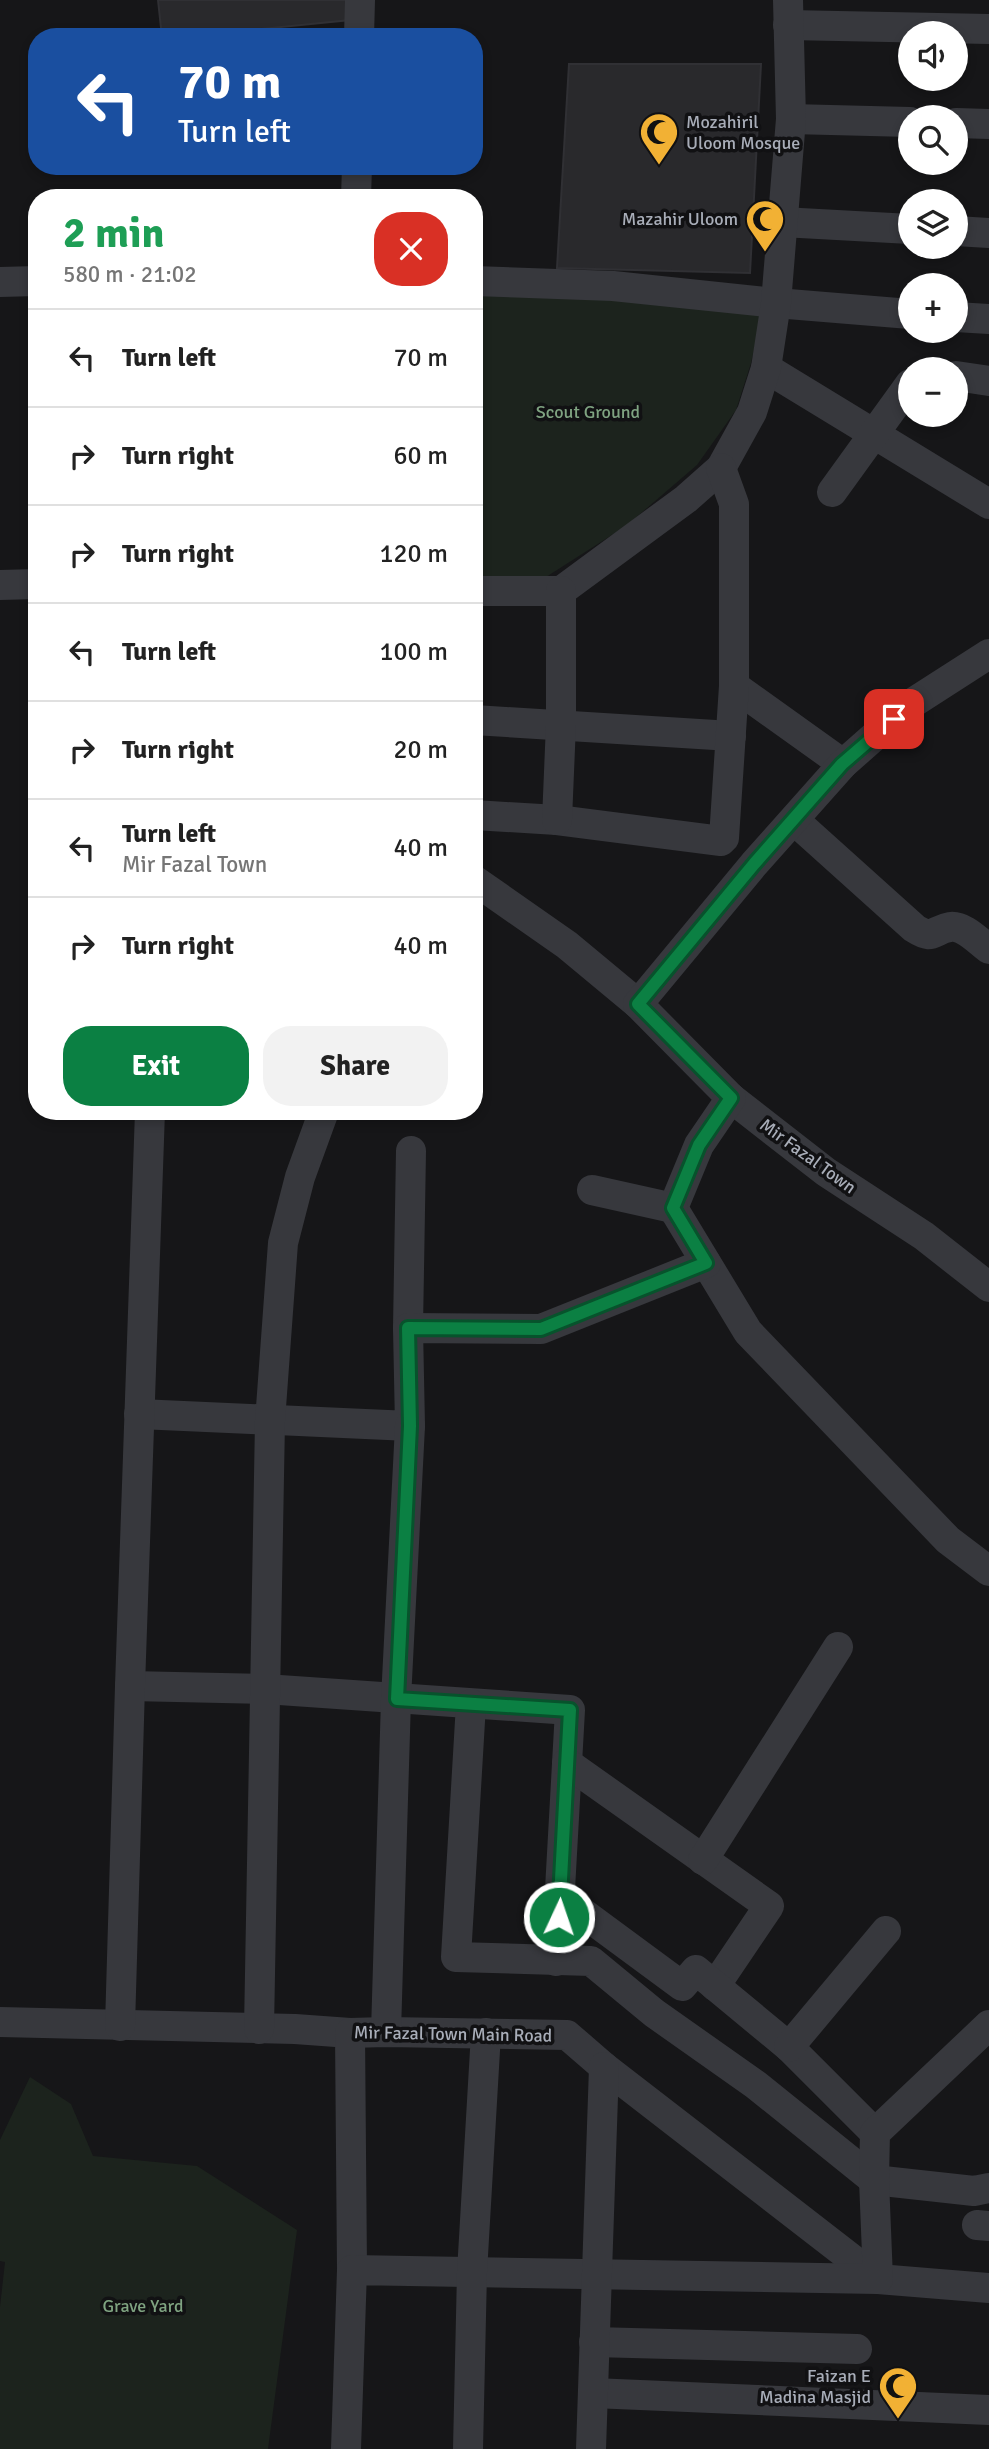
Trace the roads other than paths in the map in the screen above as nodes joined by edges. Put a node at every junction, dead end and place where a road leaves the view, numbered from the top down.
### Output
1 (360, 0) edge
2 (788, 13) edge
3 (359, 28) edge
4 (989, 29) edge
5 (791, 119) junction
6 (898, 122) edge
7 (968, 123) edge
8 (989, 124) edge
9 (782, 222) junction
10 (898, 228) edge
11 (968, 232) edge
12 (989, 233) edge
13 (483, 281) edge
14 (0, 282) edge
15 (28, 282) edge
16 (776, 303) junction
17 (898, 313) edge
18 (968, 318) edge
19 (989, 319) edge
20 (766, 368) junction
21 (968, 378) edge
22 (989, 381) edge
23 (898, 401) edge
24 (874, 435) junction
25 (721, 468) junction
26 (832, 492) dead end
27 (989, 504) edge
28 (28, 584) edge
29 (0, 585) edge
30 (561, 591) junction
31 (483, 592) edge
32 (989, 654) edge
33 (734, 686) junction
34 (483, 720) edge
35 (561, 724) junction
36 (731, 736) junction
37 (842, 764) junction
38 (483, 816) edge
39 (557, 820) junction
40 (795, 821) junction
41 (721, 841) junction
42 (754, 864) junction
43 (483, 886) edge
44 (989, 950) edge
45 (638, 1004) junction
46 (731, 1098) junction
47 (150, 1120) edge
48 (321, 1120) edge
49 (411, 1151) dead end
50 (592, 1190) dead end
51 (673, 1208) junction
52 (706, 1263) junction
53 (989, 1287) edge
54 (408, 1328) junction
55 (139, 1414) junction
56 (271, 1420) junction
57 (410, 1426) junction
58 (986, 1561) edge
59 (838, 1647) dead end
60 (130, 1686) junction
61 (265, 1689) junction
62 (397, 1699) junction
63 (471, 1704) junction
64 (567, 1763) junction
65 (703, 1860) junction
66 (560, 1896) junction
67 (886, 1931) dead end
68 (556, 1961) junction
69 (715, 1986) junction
70 (0, 2022) edge
71 (989, 2025) edge
72 (120, 2026) junction
73 (259, 2029) junction
74 (386, 2032) junction
75 (350, 2033) junction
76 (486, 2033) junction
77 (789, 2047) junction
78 (604, 2067) junction
79 (876, 2133) junction
80 (874, 2180) junction
81 (989, 2189) edge
82 (352, 2270) junction
83 (472, 2272) junction
84 (597, 2274) junction
85 (878, 2279) junction
86 (989, 2288) edge
87 (594, 2342) junction
88 (857, 2349) dead end
89 (593, 2393) junction
90 (989, 2410) edge
91 (346, 2449) edge
92 (467, 2449) edge
93 (591, 2449) edge

1 - 3 street
2 - 4 street
2 - 5 street
5 - 6 street
5 - 9 street
7 - 8 street
9 - 10 street
9 - 16 street
11 - 12 street
13 - 16 street
14 - 15 street
16 - 17 street
16 - 20 street
18 - 19 street
20 - 24 street
20 - 25 street
21 - 22 street
23 - 24 street
24 - 26 street
24 - 27 street
25 - 30 street
25 - 33 street
28 - 29 street
30 - 31 street
30 - 35 street
32 - 37 street
33 - 36 street
33 - 37 street
34 - 35 street
35 - 36 street
35 - 39 street
36 - 41 street
37 - 40 street
38 - 39 street
39 - 41 street
40 - 42 street
40 - 44 street
41 - 42 street
42 - 45 street
43 - 45 street, Mir Fazal Town
45 - 46 street, Mir Fazal Town
46 - 51 street
46 - 53 street, Mir Fazal Town
47 - 55 street
48 - 56 street
49 - 54 street
50 - 51 street
51 - 52 street
52 - 54 street
52 - 58 street
54 - 57 street
55 - 56 street
55 - 60 street
56 - 57 street
56 - 61 street
57 - 62 street
59 - 65 street
60 - 61 street
60 - 72 street
61 - 62 street
61 - 73 street
62 - 63 street
62 - 74 street
63 - 64 street
63 - 68 street
64 - 65 street
64 - 66 street
65 - 69 street
66 - 68 street
66 - 69 street
67 - 77 street
68 - 80 street
69 - 77 street
70 - 72 street, Mir Fazal Town Main Road
71 - 79 street
72 - 73 street, Mir Fazal Town Main Road
73 - 75 street, Mir Fazal Town Main Road
74 - 75 street, Mir Fazal Town Main Road
74 - 76 street, Mir Fazal Town Main Road
75 - 82 street
76 - 78 street, Mir Fazal Town Main Road
76 - 83 street
77 - 79 street
78 - 84 street
78 - 85 street, Mir Fazal Town Main Road
79 - 80 street
80 - 81 street
80 - 85 street
82 - 83 street
82 - 91 street
83 - 84 street
83 - 92 street
84 - 85 street
84 - 87 street
85 - 86 street
87 - 88 street
87 - 89 street
89 - 90 street
89 - 93 street

